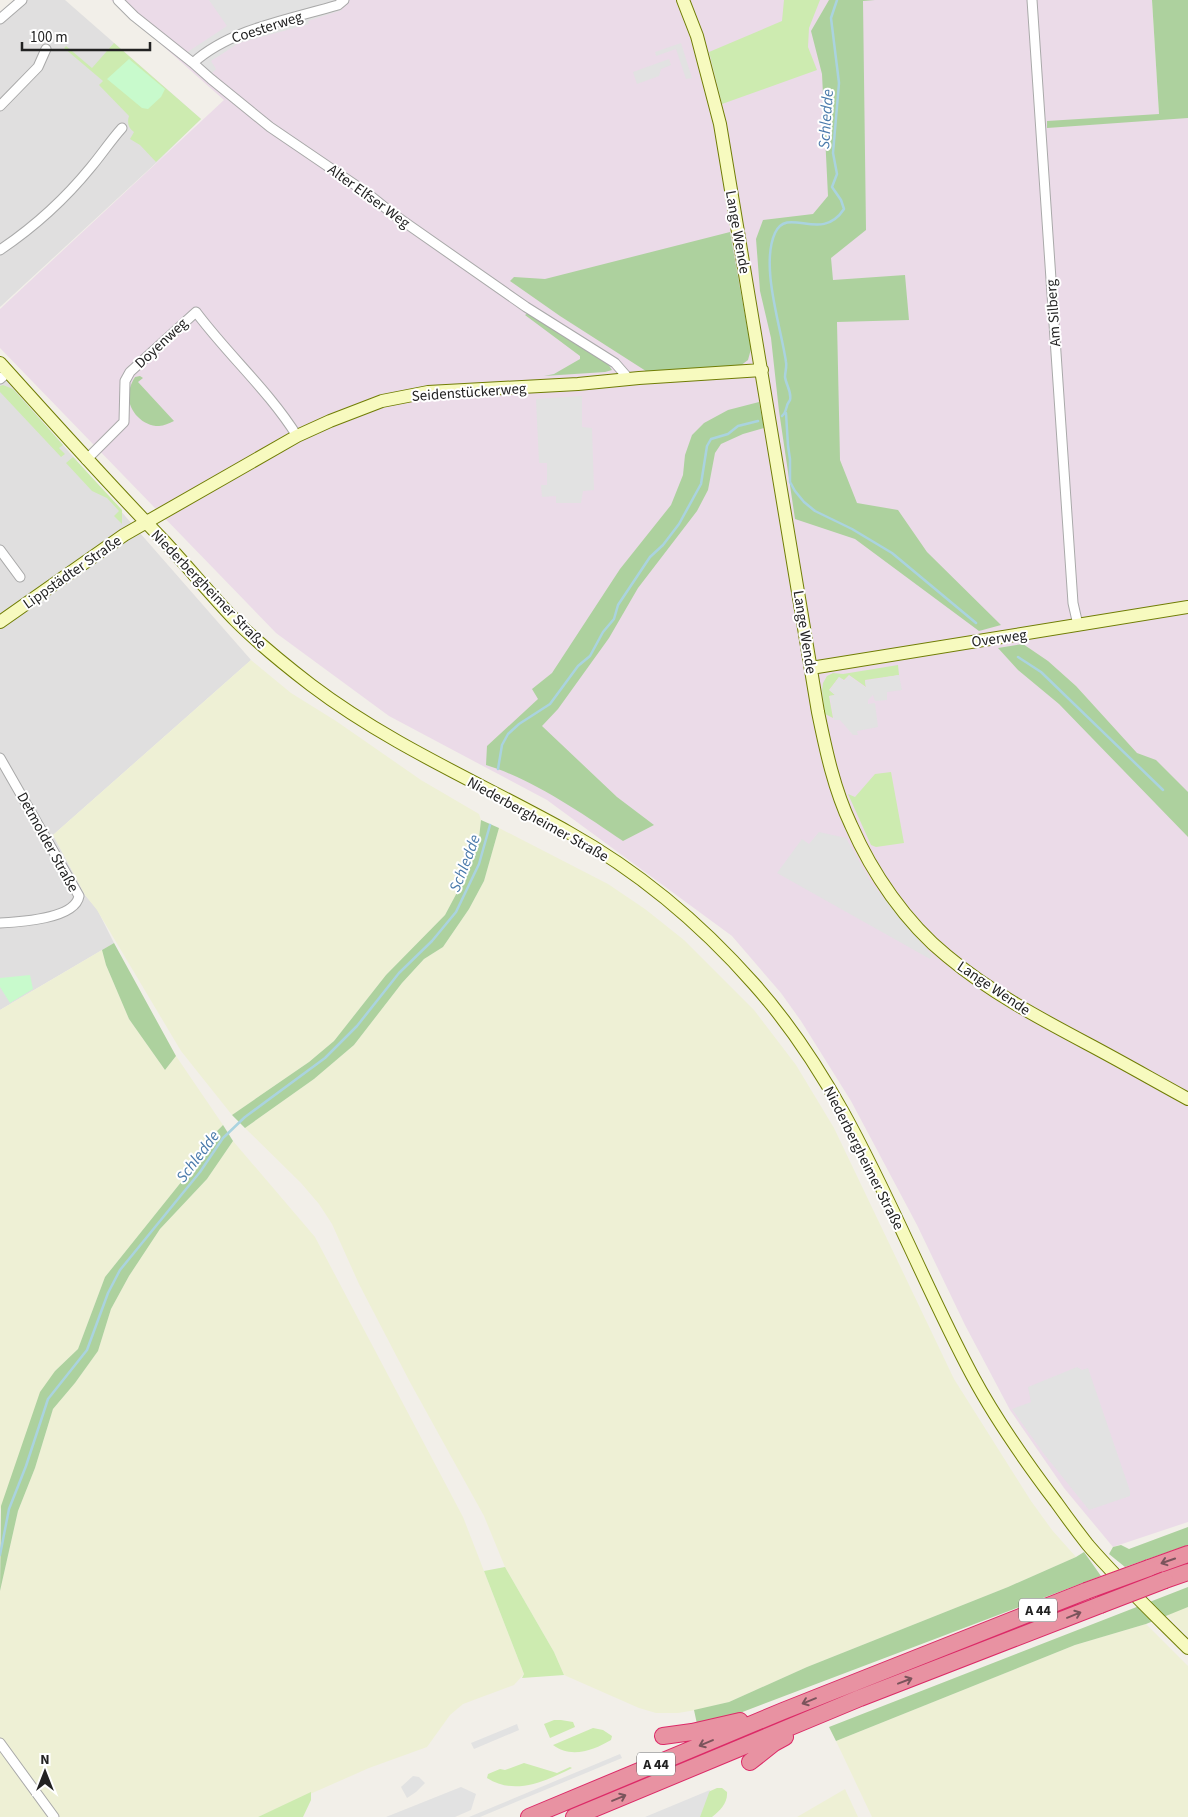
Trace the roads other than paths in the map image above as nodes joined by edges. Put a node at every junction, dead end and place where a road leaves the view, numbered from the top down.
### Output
1 (22, 0) edge
2 (118, 0) edge
3 (344, 0) edge
4 (684, 0) edge
5 (1032, 0) edge
6 (0, 19) edge
7 (46, 49) dead end
8 (193, 63) junction
9 (0, 106) edge
10 (122, 128) dead end
11 (0, 250) edge
12 (762, 370) junction
13 (3, 371) edge
14 (629, 379) junction
15 (297, 436) junction
16 (86, 460) junction
17 (146, 523) junction
18 (0, 550) edge
19 (20, 577) dead end
20 (1188, 607) edge
21 (0, 622) edge
22 (1078, 625) junction
23 (811, 668) junction
24 (0, 758) edge
25 (0, 923) edge
26 (1188, 1099) edge
27 (1188, 1554) edge
28 (1188, 1572) edge
29 (1188, 1648) edge
30 (783, 1711) junction
31 (791, 1730) junction
32 (663, 1736) dead end
33 (0, 1742) edge
34 (750, 1762) dead end
35 (54, 1817) edge
36 (529, 1817) edge
37 (574, 1817) edge

1 - 6 street
2 - 8 street, Alter Elfser Weg
3 - 8 street, Coesterweg
4 - 12 street, Lange Wende
5 - 22 street, Am Silberg
7 - 9 street
8 - 14 street, Alter Elfser Weg
10 - 11 street
12 - 14 street, Seidenstückerweg
12 - 23 street, Lange Wende
13 - 16 street, Niederbergheimer Straße
14 - 15 street, Seidenstückerweg
15 - 16 street, Doyenweg
15 - 17 street, Seidenstückerweg
16 - 17 street, Niederbergheimer Straße
17 - 21 street, Lippstädter Straße
17 - 29 street, Niederbergheimer Straße
18 - 19 street
20 - 22 street, Overweg
22 - 23 street, Overweg
23 - 26 street, Lange Wende
24 - 25 street, Detmolder Straße
27 -> 30 highway, A 44, bridge
31 -> 28 highway, A 44, bridge
30 - 32 highway
30 -> 36 highway, A 44
31 - 34 highway
37 -> 31 highway, A 44
33 - 35 street

